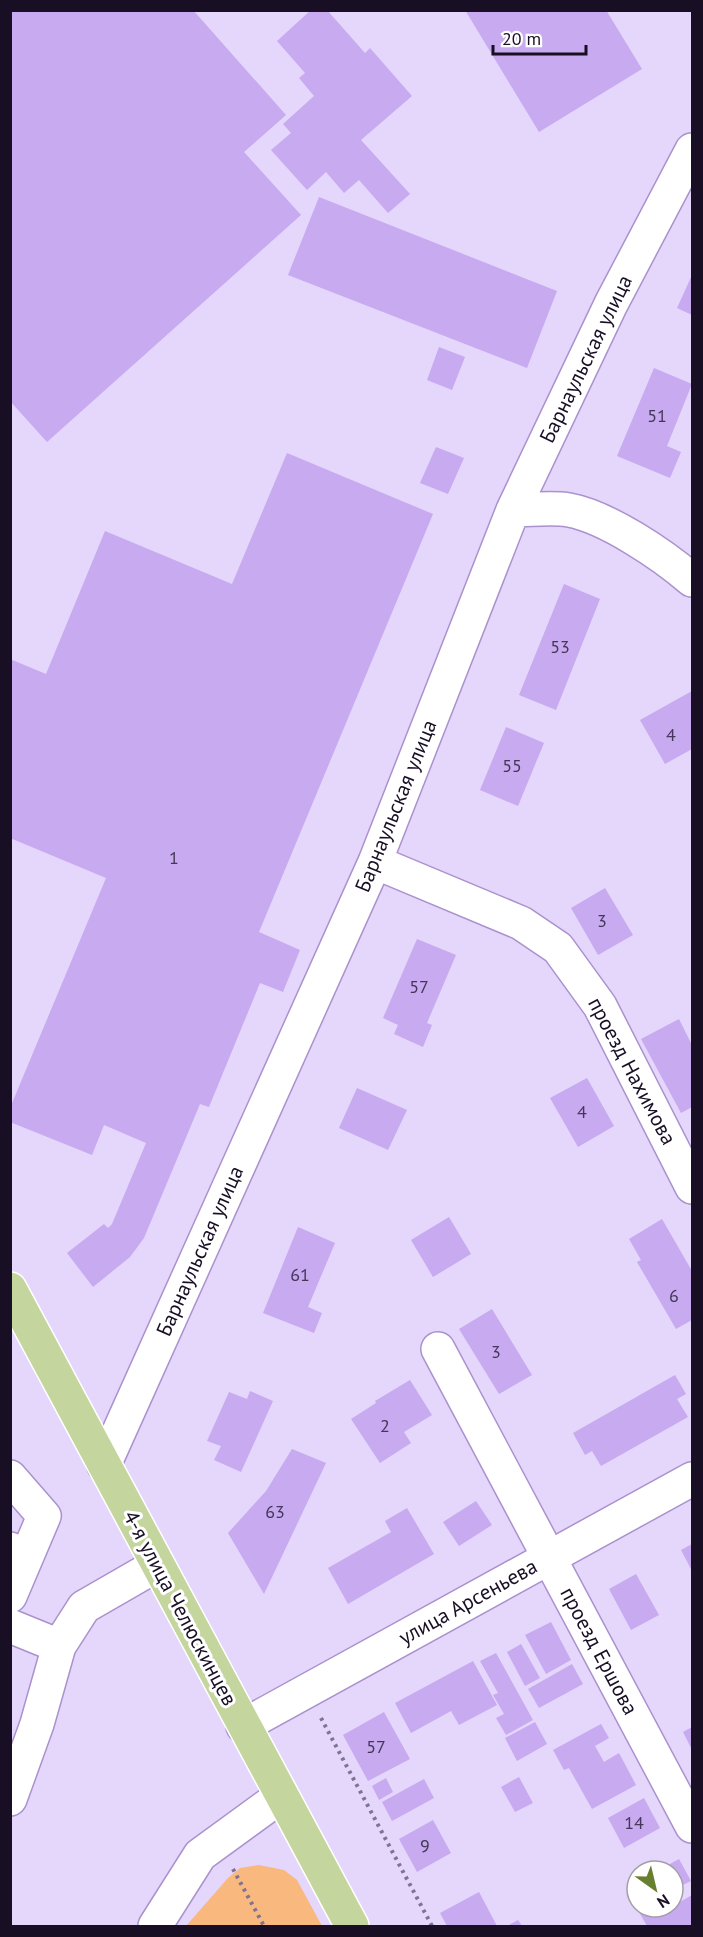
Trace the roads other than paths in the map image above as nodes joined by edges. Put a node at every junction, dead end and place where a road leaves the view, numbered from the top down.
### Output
1 (693, 150) edge
2 (513, 510) junction
3 (693, 580) edge
4 (375, 862) junction
5 (693, 1186) edge
6 (10, 1289) edge
7 (438, 1349) dead end
8 (104, 1465) junction
9 (10, 1477) edge
10 (693, 1479) edge
11 (19, 1552) edge
12 (549, 1557) junction
13 (157, 1565) junction
14 (10, 1596) edge
15 (10, 1626) edge
16 (59, 1647) junction
17 (243, 1726) junction
18 (281, 1796) junction
19 (10, 1799) edge
20 (693, 1826) edge
21 (155, 1926) edge
22 (352, 1926) edge

1 - 2 street, Барнаульская улица
2 - 3 street
2 - 4 street, Барнаульская улица
4 - 5 street, проезд Нахимова
4 - 8 street, Барнаульская улица
6 - 8 main road, 4-я улица Челюскинцев
7 - 12 street, проезд Ершова
8 - 13 main road, 4-я улица Челюскинцев
9 - 11 street
10 - 12 street, улица Арсеньева
11 - 14 street
12 - 17 street, улица Арсеньева
12 - 20 street, проезд Ершова
13 - 16 street
13 - 17 main road, 4-я улица Челюскинцев
15 - 16 street
16 - 19 street
17 - 18 main road, 4-я улица Челюскинцев
18 - 21 street
18 - 22 main road, 4-я улица Челюскинцев

